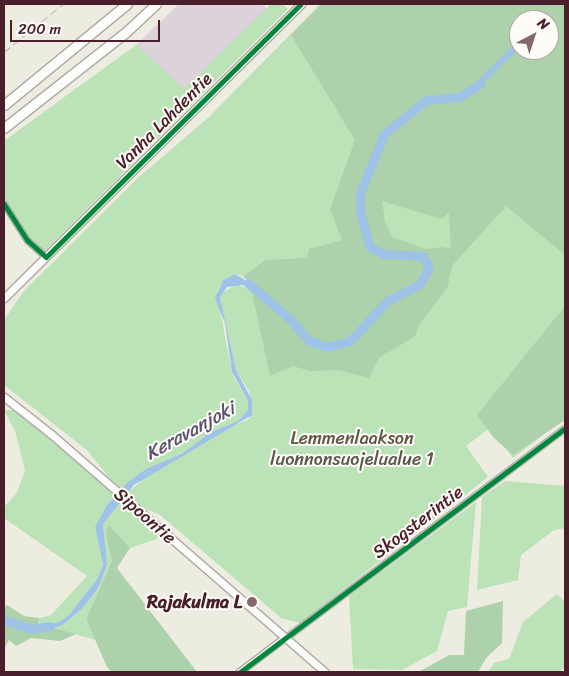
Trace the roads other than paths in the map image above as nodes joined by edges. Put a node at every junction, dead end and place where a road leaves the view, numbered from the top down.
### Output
1 (127, 4) edge
2 (156, 4) edge
3 (289, 4) edge
4 (298, 6) edge
5 (4, 105) edge
6 (4, 128) edge
7 (4, 204) edge
8 (46, 257) junction
9 (4, 298) edge
10 (4, 397) edge
11 (565, 428) edge
12 (286, 638) junction
13 (240, 672) edge
14 (325, 672) edge

1 - 5 highway
2 - 6 highway
3 - 4 street
4 - 8 main road, Vanha Lahdentie
7 - 8 street
8 - 9 main road, Vanha Lahdentie
10 - 12 main road, Sipoontie
11 - 12 street, Skogsterintie
12 - 13 street
12 - 14 main road, Sipoontie

